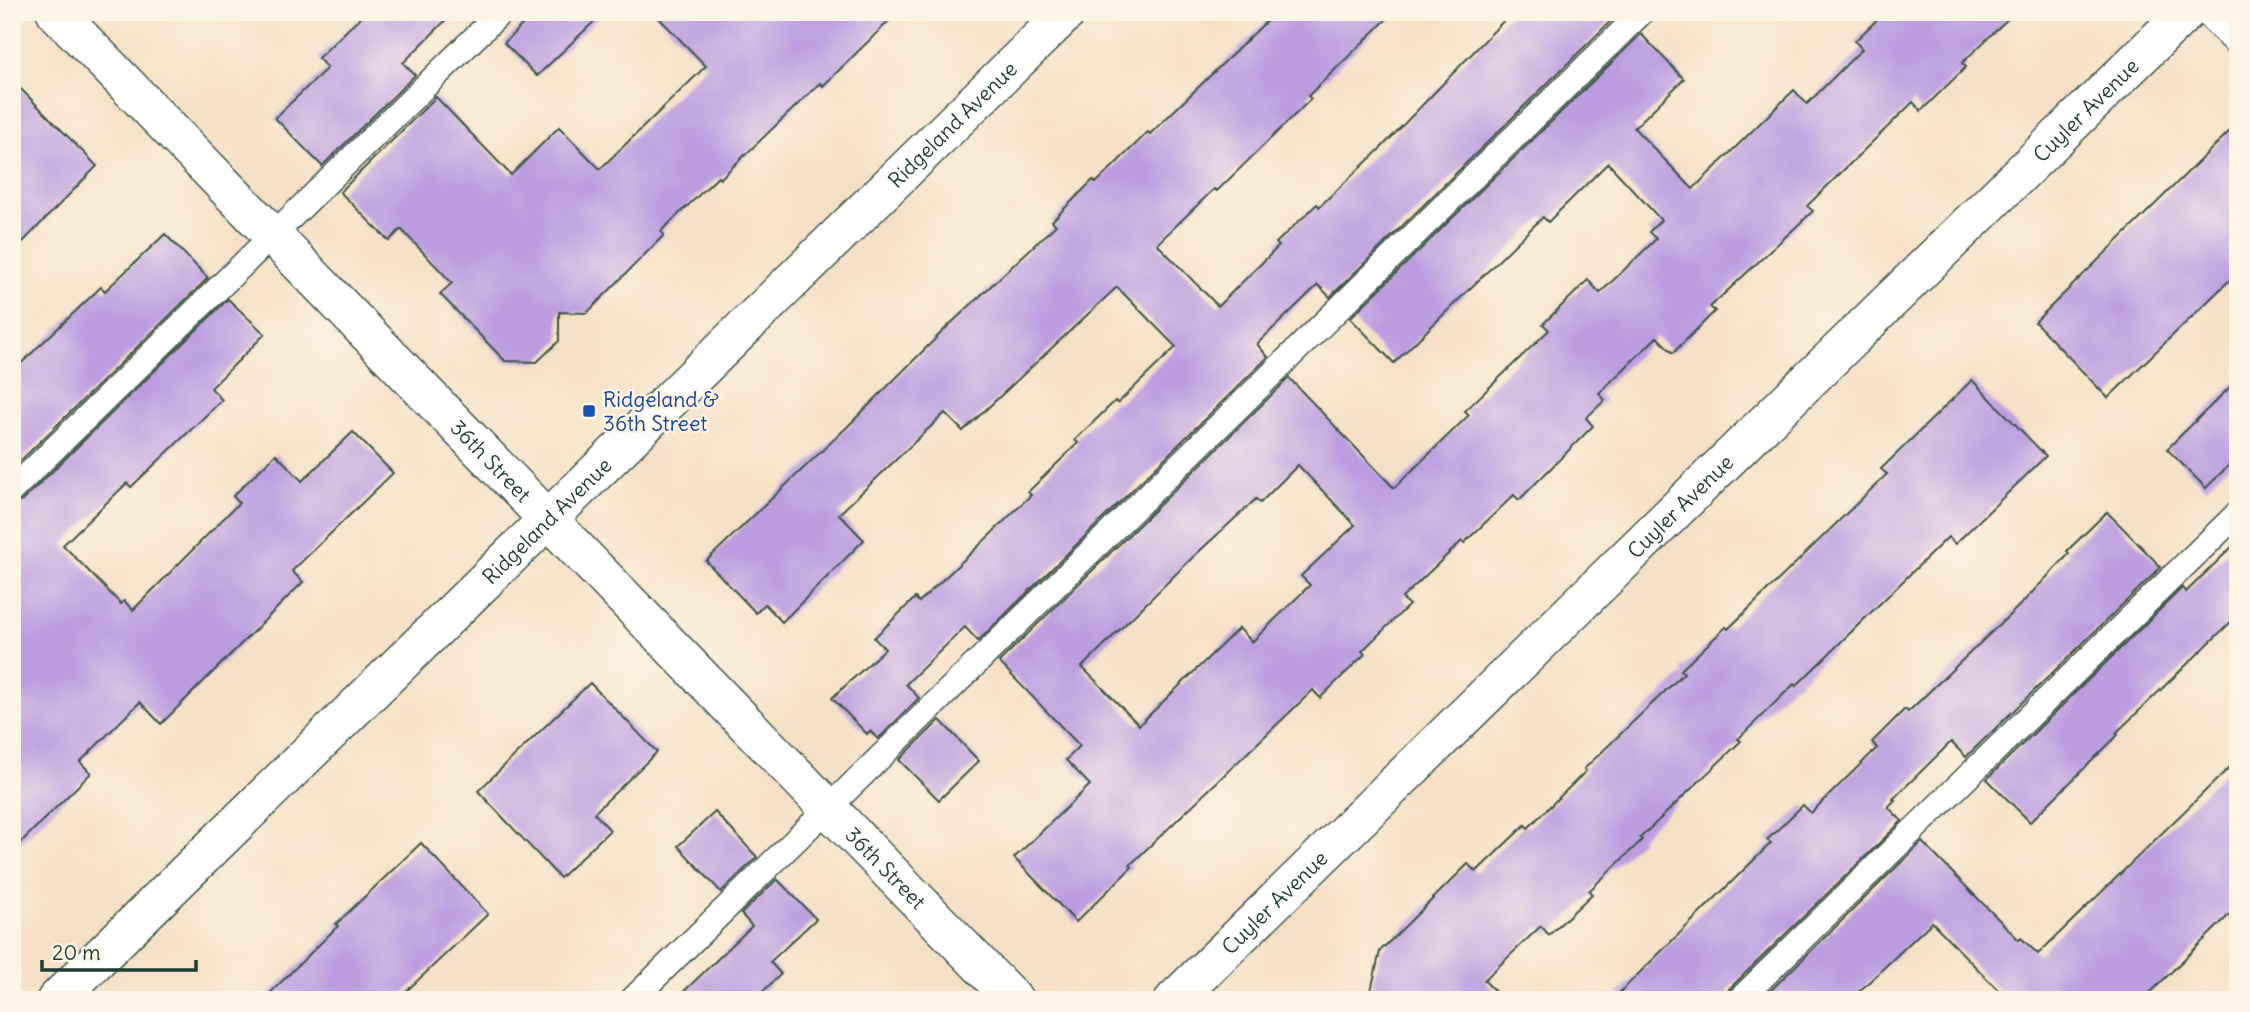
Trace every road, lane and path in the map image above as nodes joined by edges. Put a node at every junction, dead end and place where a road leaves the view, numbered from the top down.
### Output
1 (56, 12) edge
2 (501, 12) edge
3 (1067, 12) edge
4 (1642, 12) edge
5 (2186, 12) edge
6 (2215, 12) edge
7 (2238, 34) edge
8 (273, 236) junction
9 (12, 490) edge
10 (2238, 513) edge
11 (548, 519) junction
12 (829, 808) junction
13 (56, 1000) edge
14 (632, 1000) edge
15 (1014, 1000) edge
16 (1174, 1000) edge
17 (1739, 1000) edge

1 - 8 street, 36th Street
2 - 8 lane
3 - 11 street, Ridgeland Avenue
4 - 12 lane
5 - 16 street, Cuyler Avenue
6 - 7 street
8 - 9 lane
8 - 11 street, 36th Street
10 - 17 lane
11 - 12 street, 36th Street
11 - 13 street, Ridgeland Avenue
12 - 14 lane
12 - 15 street, 36th Street

